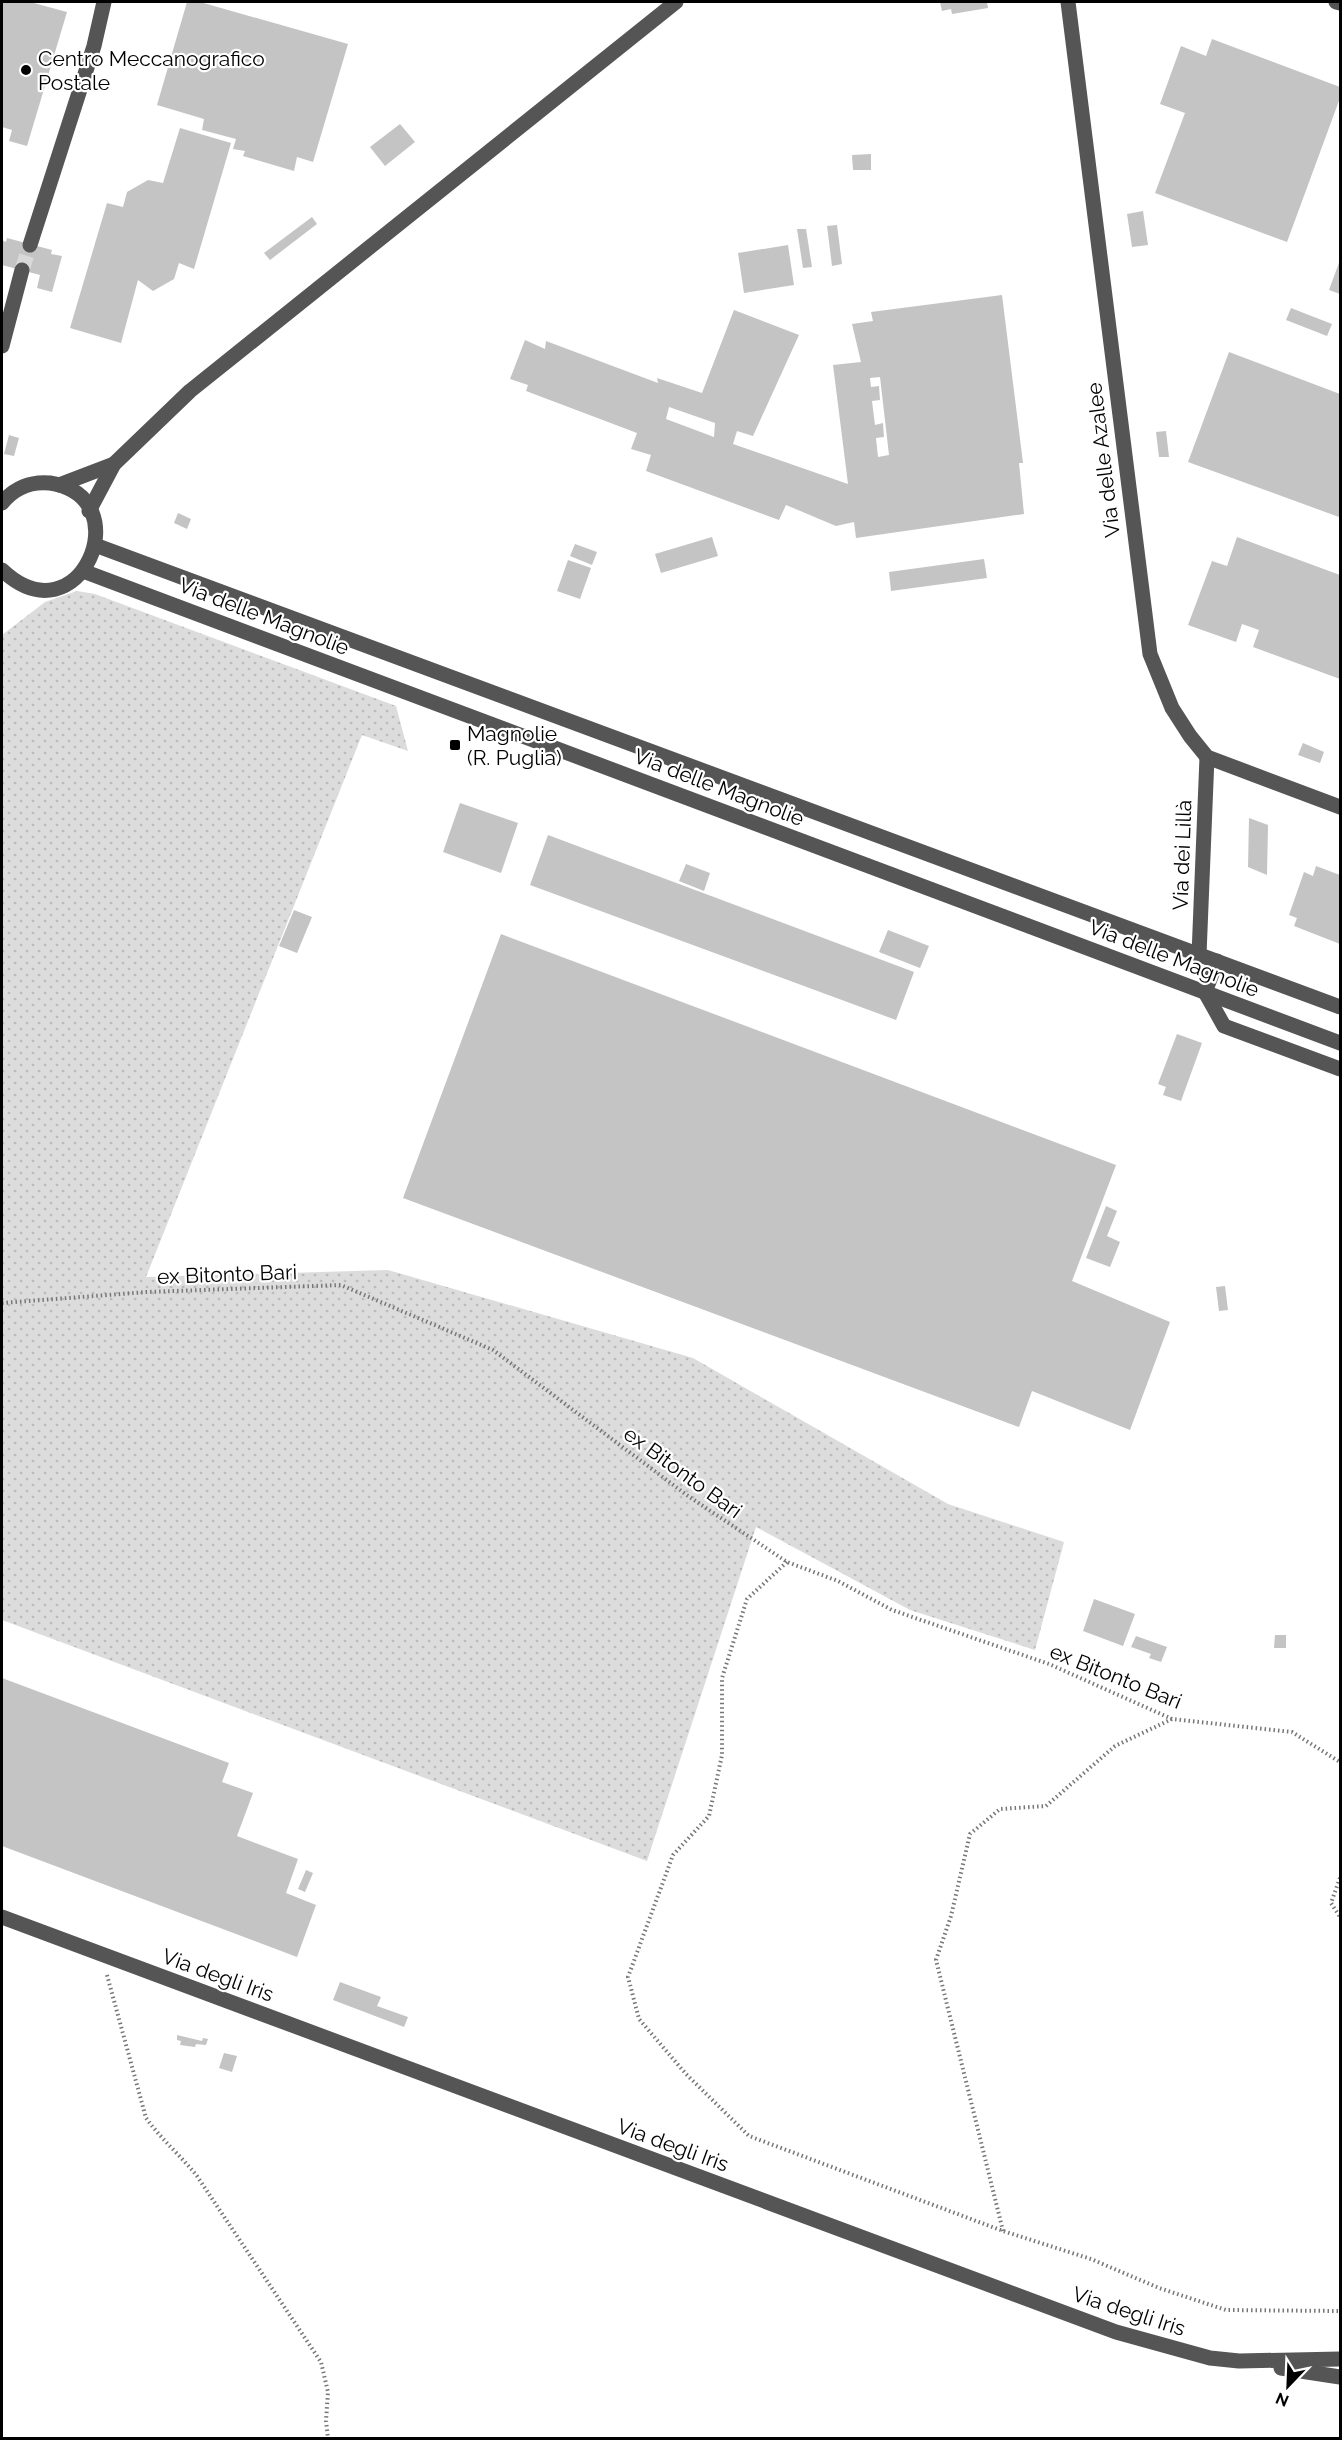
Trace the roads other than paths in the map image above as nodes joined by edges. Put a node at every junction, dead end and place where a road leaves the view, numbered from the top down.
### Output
1 (104, 2) edge
2 (676, 2) edge
3 (1068, 2) edge
4 (1336, 2) edge
5 (1341, 3) edge
6 (30, 245) tunnel mouth
7 (22, 270) tunnel mouth
8 (2, 346) edge
9 (114, 464) junction
10 (59, 485) junction
11 (2, 503) edge
12 (89, 511) junction
13 (95, 546) junction
14 (2, 570) edge
15 (83, 571) junction
16 (1208, 757) junction
17 (1341, 807) edge
18 (1199, 955) junction
19 (1216, 962) junction
20 (1205, 992) junction
21 (1341, 1007) edge
22 (1341, 1043) edge
23 (1341, 1069) edge
24 (2, 1917) edge
25 (1341, 2359) edge
26 (1239, 2361) junction
27 (1341, 2377) edge

1 - 6 street
2 - 9 street
3 - 16 street, Via delle Azalee
4 - 5 street
7 - 8 street
9 - 10 street
9 - 12 street
10 - 11 street
10 - 12 street
12 - 13 street
13 - 15 street
13 - 18 street, Via delle Magnolie
14 - 15 street
15 - 20 street, Via delle Magnolie
16 - 17 street, Via delle Azalee
16 - 18 street, Via dei Lillà
18 - 19 street, Via delle Magnolie
19 - 20 street
19 - 21 street, Via delle Magnolie
20 - 22 street, Via delle Magnolie
20 - 23 street
24 - 26 street, Via degli Iris
25 - 26 street, Via degli Iris
26 - 27 street

